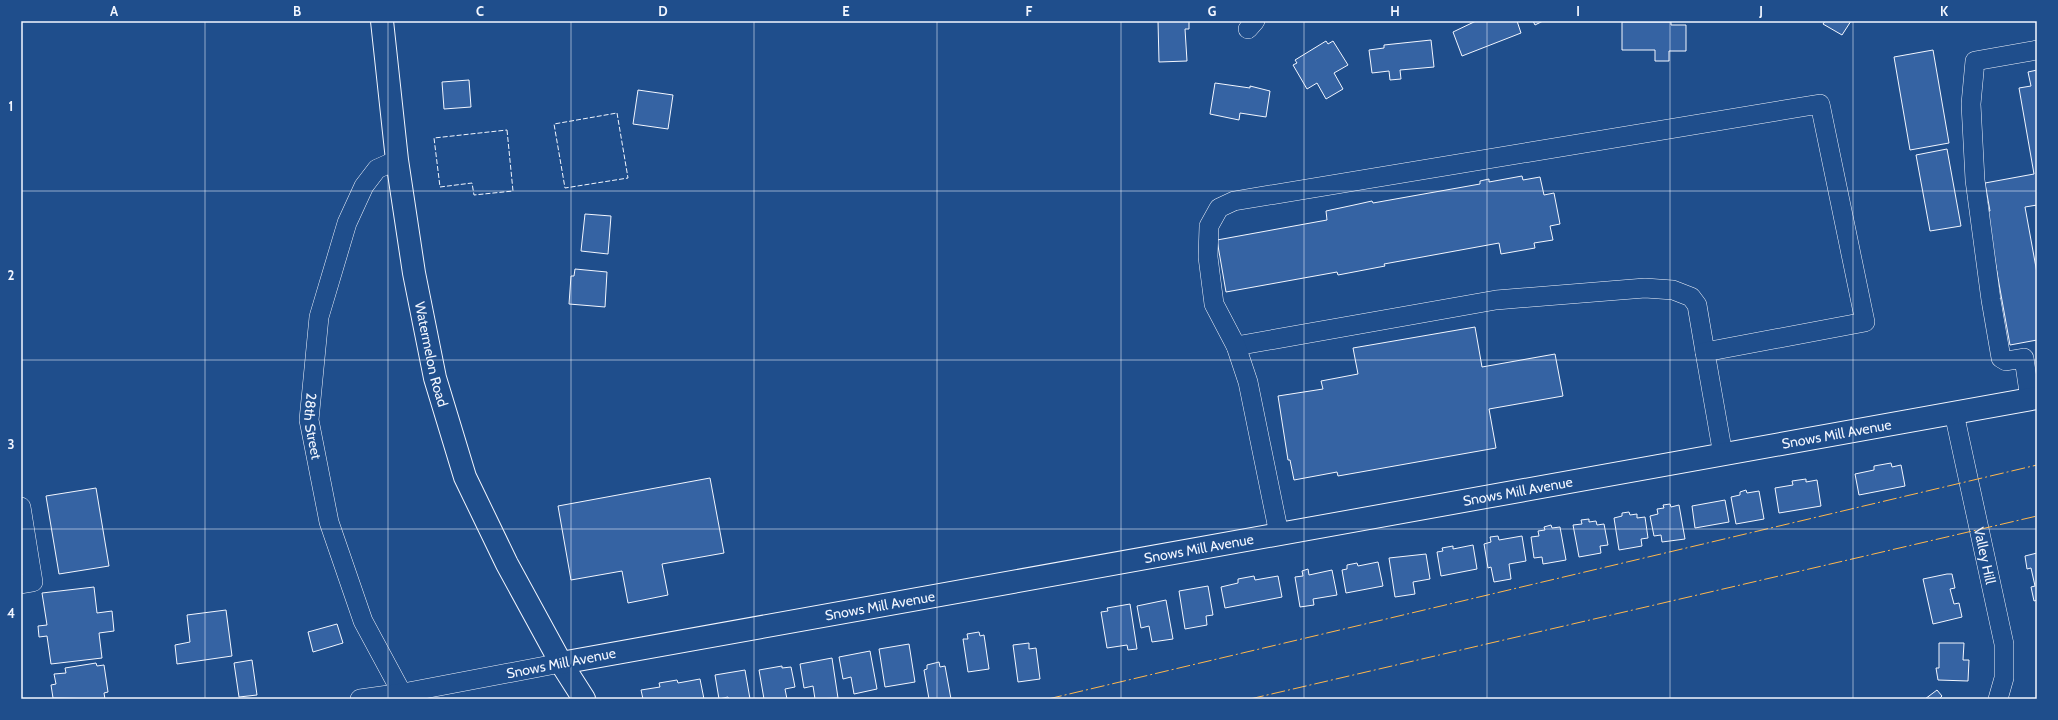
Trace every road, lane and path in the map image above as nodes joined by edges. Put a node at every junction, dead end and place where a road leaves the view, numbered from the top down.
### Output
1 (382, 21) edge
2 (2037, 50) edge
3 (397, 160) junction
4 (1236, 346) junction
5 (1705, 352) junction
6 (2034, 399) edge
7 (1954, 413) junction
8 (1723, 455) junction
9 (21, 507) edge
10 (1279, 534) junction
11 (21, 584) edge
12 (561, 663) junction
13 (404, 696) edge
14 (360, 699) edge
15 (584, 699) edge
16 (1998, 699) edge

1 - 3 main road, Watermelon Road
2 - 6 street
3 - 12 main road, Watermelon Road
3 - 13 street, 28th Street
4 - 5 street
4 - 5 street
4 - 10 street
5 - 8 street
6 - 7 main road, Snows Mill Avenue
7 - 8 main road, Snows Mill Avenue
7 - 16 street, Valley Hill
8 - 10 main road, Snows Mill Avenue
9 - 11 street
10 - 12 main road, Snows Mill Avenue
12 - 13 street, Snows Mill Avenue
12 - 15 main road, Watermelon Road
13 - 14 street, Snows Mill Avenue

